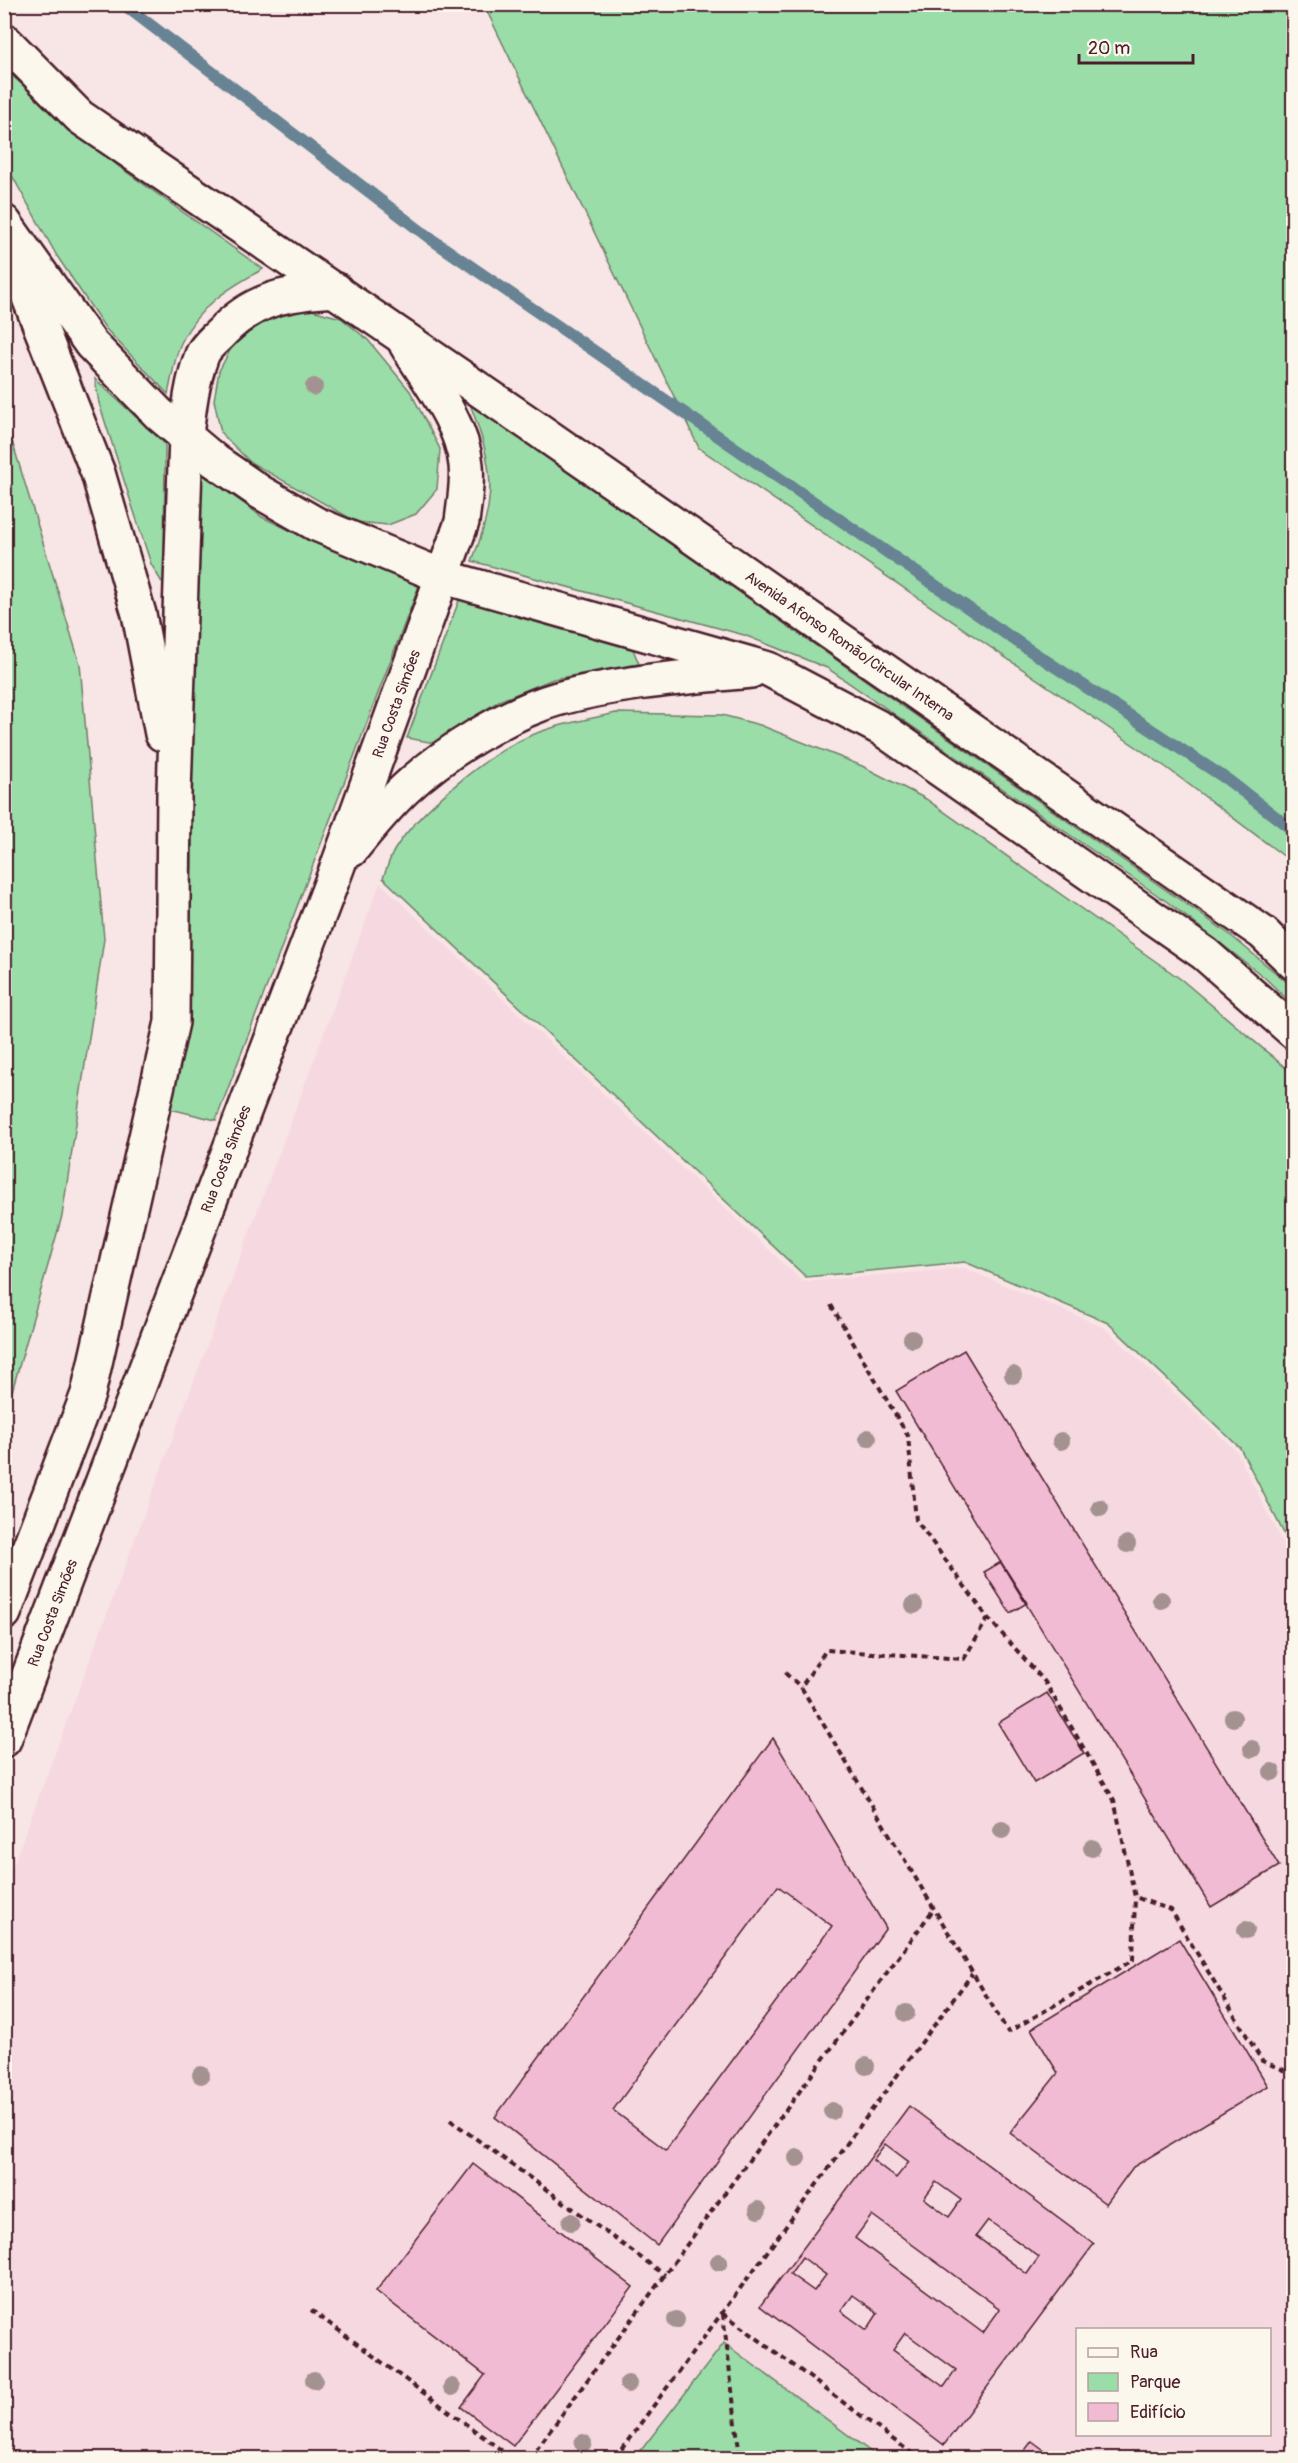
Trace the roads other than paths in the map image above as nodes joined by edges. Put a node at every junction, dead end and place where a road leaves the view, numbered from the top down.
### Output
1 (4, 40) edge
2 (4, 222) edge
3 (4, 235) edge
4 (336, 290) junction
5 (401, 335) junction
6 (186, 436) junction
7 (444, 577) junction
8 (768, 669) junction
9 (174, 792) junction
10 (337, 868) junction
11 (1293, 963) edge
12 (1293, 1032) edge
13 (4, 1613) edge
14 (4, 1740) edge

1 - 4 main road, Avenida Afonso Romão/Circular Interna
2 - 6 main road
3 - 9 main road
4 - 5 main road, Avenida Afonso Romão/Circular Interna
4 - 6 main road
5 - 7 main road, Rua Costa Simões
5 - 11 main road, Avenida Afonso Romão/Circular Interna
6 - 7 main road
6 - 9 main road
7 - 8 main road
7 - 10 main road, Rua Costa Simões
8 - 10 main road
8 - 12 main road
9 - 13 main road
10 - 14 main road, Rua Costa Simões

